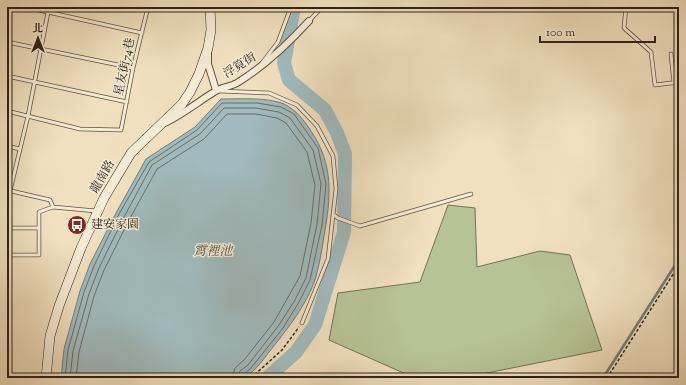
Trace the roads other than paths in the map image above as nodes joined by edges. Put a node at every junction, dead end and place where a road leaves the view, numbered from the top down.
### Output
1 (25, 7) edge
2 (49, 7) edge
3 (148, 7) edge
4 (197, 7) edge
5 (291, 7) edge
6 (322, 7) edge
7 (626, 7) edge
8 (210, 8) edge
9 (48, 12) junction
10 (309, 21) joint
11 (142, 33) junction
12 (7, 42) edge
13 (208, 48) junction
14 (40, 49) junction
15 (670, 54) dead end
16 (132, 68) junction
17 (256, 71) junction
18 (7, 76) edge
19 (33, 82) junction
20 (679, 82) edge
21 (674, 83) junction
22 (216, 90) junction
23 (127, 102) junction
24 (7, 111) edge
25 (28, 116) junction
26 (158, 127) junction
27 (7, 146) edge
28 (20, 149) junction
29 (9, 191) edge
30 (471, 194) dead end
31 (53, 207) junction
32 (98, 211) junction
33 (334, 215) junction
34 (7, 228) edge
35 (39, 228) junction
36 (7, 255) edge
37 (302, 323) road end
38 (46, 378) edge

1 - 9 lane
2 - 9 lane
3 - 11 lane, 星友街74巷
4 - 8 lane
5 - 17 lane
6 - 10 lane, 浮筧街
7 - 21 lane
8 - 13 main road, 龍南路
9 - 11 lane
9 - 14 lane
10 - 17 street, 浮筧街
11 - 16 lane, 星友街74巷
12 - 14 lane
13 - 22 street
13 - 26 main road, 龍南路
14 - 16 lane
14 - 19 lane
15 - 21 lane
16 - 23 lane, 星友街74巷
17 - 22 street, 浮筧街
18 - 19 lane
19 - 23 lane
19 - 25 lane
20 - 21 lane
22 - 26 street, 浮筧街
22 - 33 lane
23 - 25 lane, 星友街74巷
24 - 25 lane
25 - 28 lane
26 - 32 main road, 龍南路
27 - 28 lane
28 - 29 lane
29 - 31 lane
30 - 33 lane
31 - 32 lane
31 - 35 lane
32 - 38 main road, 龍南路
33 - 37 lane
34 - 35 lane
35 - 36 lane

